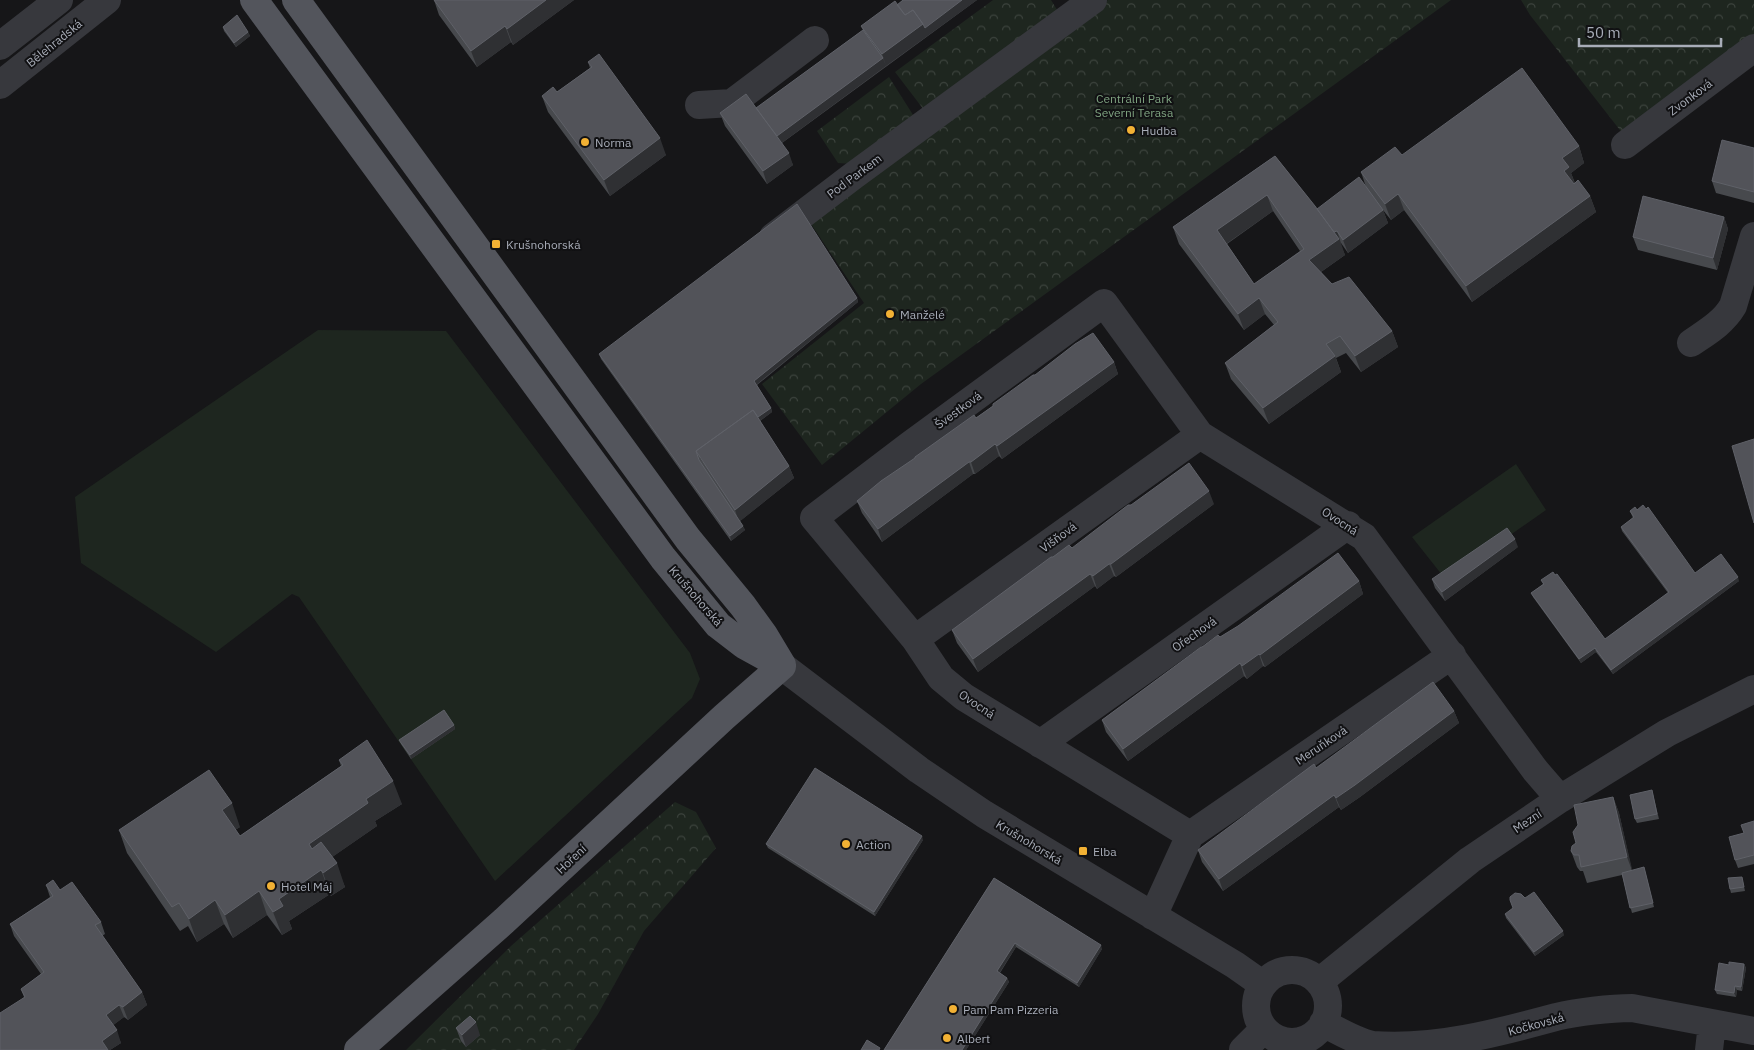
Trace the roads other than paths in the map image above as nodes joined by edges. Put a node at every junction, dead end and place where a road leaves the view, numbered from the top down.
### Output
1 (59, 0) edge
2 (106, 0) edge
3 (254, 0) edge
4 (296, 0) edge
5 (1093, 0) edge
6 (815, 40) dead end
7 (0, 46) edge
8 (1754, 48) edge
9 (0, 85) edge
10 (700, 105) dead end
11 (1626, 145) dead end
12 (1754, 236) edge
13 (754, 251) edge
14 (1104, 303) joint
15 (1691, 343) dead end
16 (1200, 435) junction
17 (814, 518) joint
18 (1348, 525) junction
19 (915, 639) junction
20 (1452, 655) junction
21 (782, 666) junction
22 (1754, 689) edge
23 (1040, 744) junction
24 (1560, 799) junction
25 (1190, 835) junction
26 (1152, 916) junction
27 (1319, 982) junction
28 (1262, 984) junction
29 (1323, 1023) junction
30 (1264, 1029) junction
31 (1754, 1032) edge
32 (1710, 1037) edge
33 (358, 1050) edge
34 (1243, 1050) edge

1 - 7 street
2 - 9 street, Bělehradská
3 - 21 main road, Krušnohorská
4 - 21 main road, Krušnohorská
5 - 13 street, Pod Parkem
6 - 10 street
8 - 11 street, Zvonková
12 - 15 street
14 - 16 street, Ovocná
14 - 17 street, Švestková
16 - 18 street, Ovocná
16 - 19 street, Višňová
17 - 19 street, Ovocná
18 - 20 street, Ovocná
18 - 23 street, Ořechová
19 - 23 street, Ovocná
20 - 24 street, Ovocná
20 - 25 street, Meruňková
21 - 26 street, Krušnohorská
21 - 33 main road, Hoření
22 - 24 street, Mezní
23 - 25 street, Ovocná
24 - 27 street, Mezní
25 - 26 street
26 - 28 street, Krušnohorská
27 - 28 street
27 - 29 street
28 - 30 street
29 - 30 street
29 - 32 street, Kočkovská
30 - 34 street
31 - 32 street, Kočkovská

